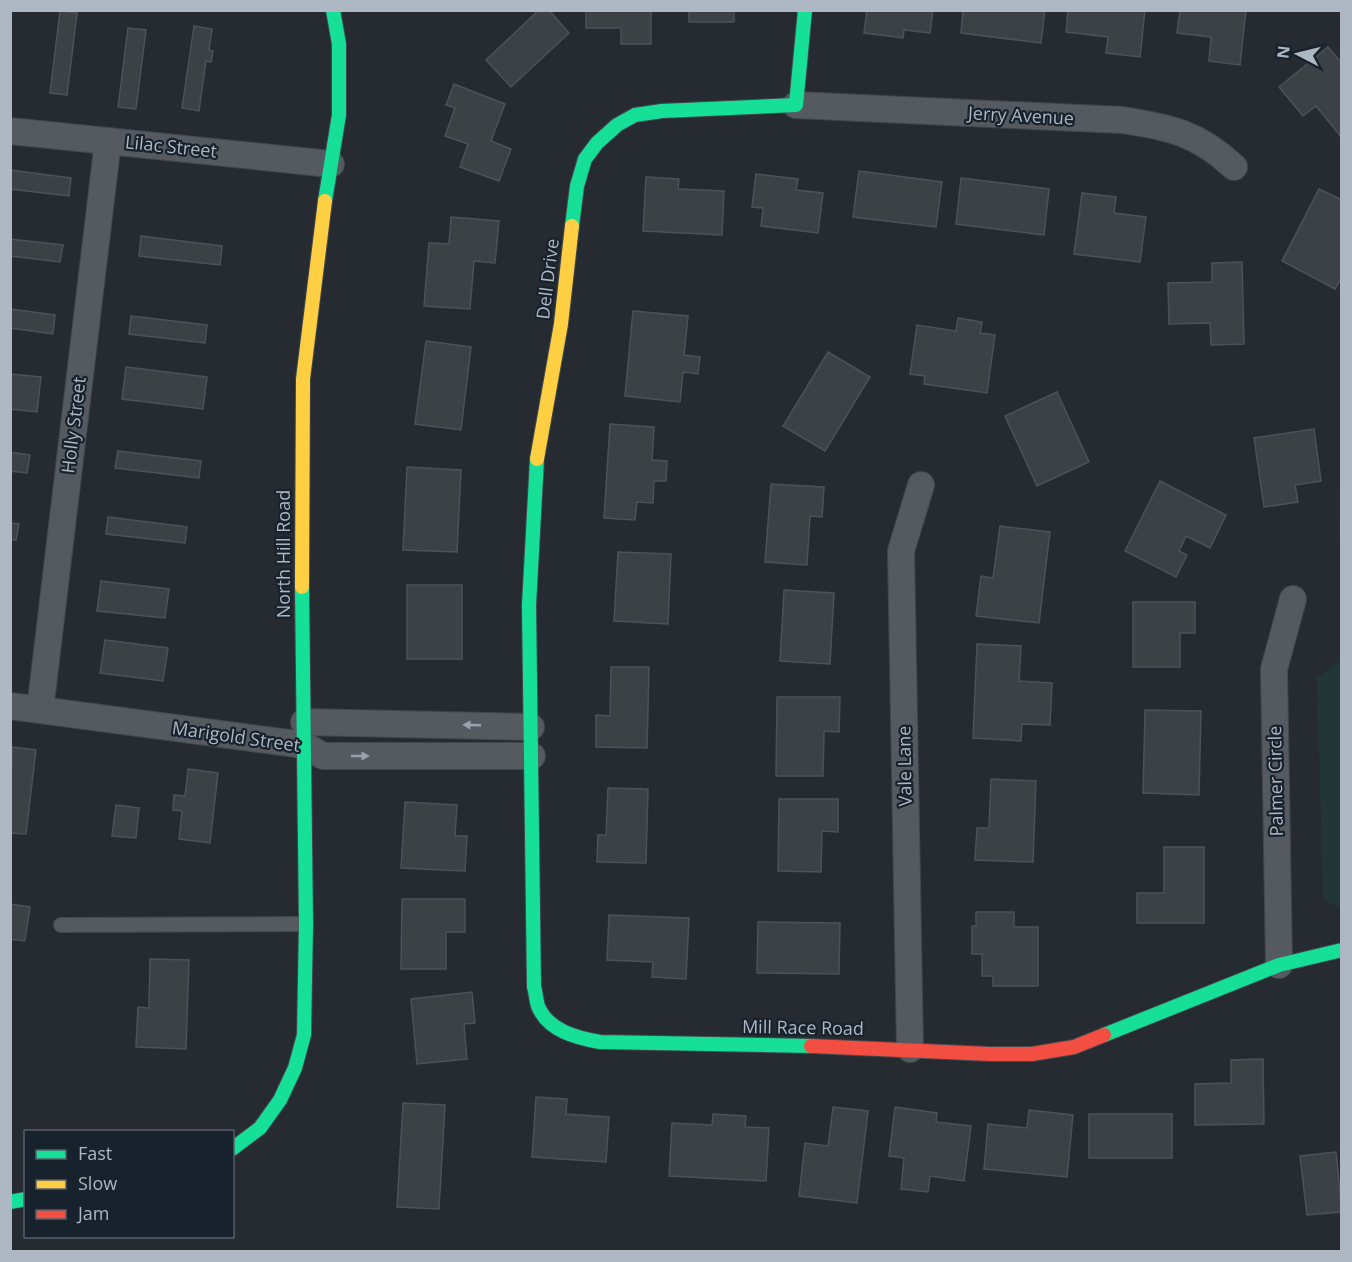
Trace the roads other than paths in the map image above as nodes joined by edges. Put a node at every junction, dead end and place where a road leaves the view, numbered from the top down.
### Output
1 (333, 10) edge
2 (805, 10) edge
3 (796, 105) junction
4 (10, 131) edge
5 (108, 141) junction
6 (331, 164) junction
7 (1234, 166) dead end
8 (921, 485) dead end
9 (1293, 599) dead end
10 (10, 706) edge
11 (40, 710) junction
12 (531, 727) junction
13 (304, 734) junction
14 (532, 756) junction
15 (306, 924) junction
16 (61, 925) dead end
17 (1341, 950) edge
18 (1279, 965) junction
19 (910, 1049) junction
20 (234, 1148) edge

1 - 6 street, North Hill Road
2 - 3 street
3 - 7 street, Jerry Avenue
3 - 12 street, Dell Drive
4 - 5 street, Lilac Street
5 - 6 street, Lilac Street
5 - 11 street, Holly Street
6 - 13 street, North Hill Road
8 - 19 street, Vale Lane
9 - 18 street, Palmer Circle
10 - 11 street, Marigold Street
11 - 13 street, Marigold Street
12 -> 13 street, Marigold Street
12 - 14 street, Mill Race Road
13 -> 14 street, Marigold Street
13 - 15 street, North Hill Road
14 - 19 street, Mill Race Road
15 - 16 lane
15 - 20 street, North Hill Road
17 - 18 street, Mill Race Road
18 - 19 street, Mill Race Road

